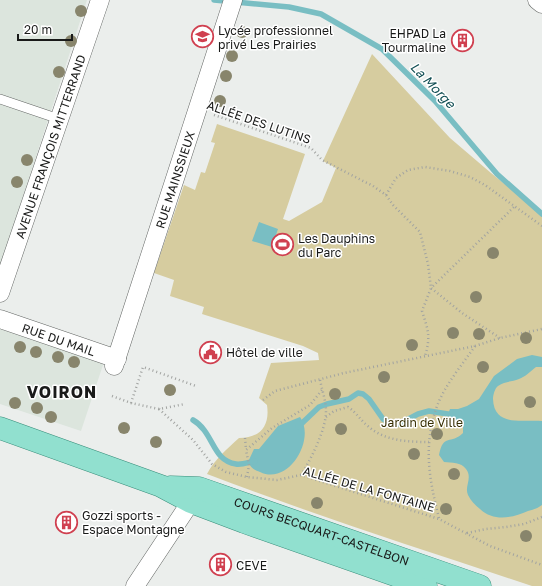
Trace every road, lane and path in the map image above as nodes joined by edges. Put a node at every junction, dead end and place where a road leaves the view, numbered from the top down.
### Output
1 (100, 0) edge
2 (538, 0) edge
3 (542, 4) edge
4 (232, 5) edge
5 (0, 99) edge
6 (197, 111) junction
7 (59, 119) junction
8 (386, 195) junction
9 (514, 207) junction
10 (542, 226) edge
11 (431, 288) junction
12 (0, 293) edge
13 (0, 319) edge
14 (542, 328) edge
15 (500, 338) junction
16 (475, 346) junction
17 (425, 356) junction
18 (115, 363) joint
19 (320, 380) junction
20 (196, 386) dead end
21 (322, 390) junction
22 (112, 396) dead end
23 (263, 400) dead end
24 (131, 403) junction
25 (185, 404) dead end
26 (159, 409) junction
27 (326, 417) junction
28 (0, 428) edge
29 (245, 438) dead end
30 (428, 442) junction
31 (246, 450) junction
32 (247, 476) junction
33 (301, 476) junction
34 (195, 495) junction
35 (542, 517) edge
36 (439, 519) junction
37 (467, 533) junction
38 (542, 565) edge
39 (135, 586) edge
40 (426, 586) edge
41 (480, 586) edge

1 - 7 street, AVENUE FRANÇOIS MITTERRAND
2 - 3 street
4 - 6 street, RUE MAINSSIEUX
5 - 7 lane
6 - 8 path, ALLÉE DES LUTINS
6 - 18 street, RUE MAINSSIEUX
7 - 12 street, AVENUE FRANÇOIS MITTERRAND
8 - 9 path
8 - 11 path, ALLÉE DES LUTINS
9 - 10 path
9 - 11 path
11 - 15 path
11 - 17 path, ALLÉE DES LUTINS
13 - 18 street, RUE DU MAIL
14 - 15 path
15 - 16 path
16 - 17 path
16 - 30 path
17 - 19 path
19 - 21 path
19 - 23 path
20 - 24 path
21 - 27 path
21 - 31 path
22 - 24 path
24 - 26 path
25 - 26 path
26 - 32 path, ALLÉE DE LA FONTAINE
27 - 30 path
27 - 33 path
28 - 34 main road, COURS BECQUART-CASTELBON
29 - 31 path
30 - 36 path
31 - 32 path
32 - 33 path, ALLÉE DE LA FONTAINE
33 - 36 path, ALLÉE DE LA FONTAINE
34 - 39 street
34 - 40 main road, COURS BECQUART-CASTELBON
34 - 41 main road, COURS BECQUART-CASTELBON
35 - 37 path
36 - 37 path, ALLÉE DE LA FONTAINE
37 - 38 path, ALLÉE DE LA FONTAINE

